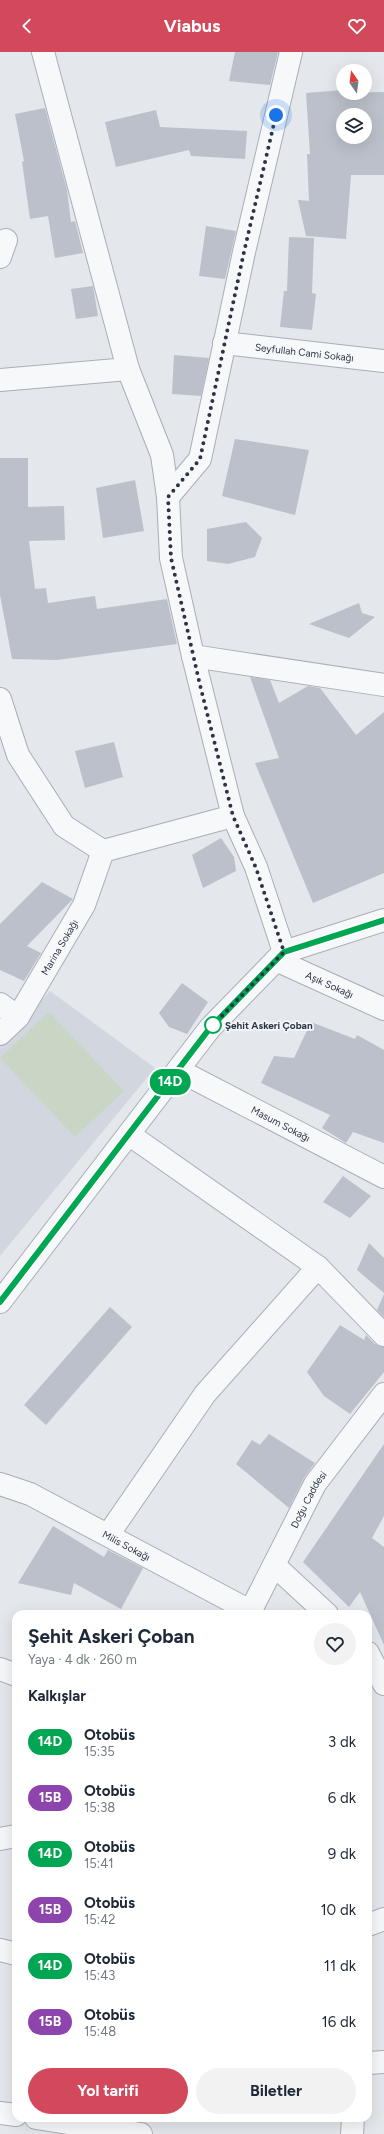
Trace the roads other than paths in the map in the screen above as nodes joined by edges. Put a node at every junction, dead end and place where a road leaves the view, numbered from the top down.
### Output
1 (43, 52) edge
2 (291, 52) edge
3 (224, 343) junction
4 (384, 361) edge
5 (128, 369) junction
6 (0, 380) edge
7 (168, 497) junction
8 (193, 656) junction
9 (384, 685) edge
10 (0, 699) edge
11 (233, 816) junction
12 (103, 851) junction
13 (384, 920) edge
14 (280, 956) junction
15 (0, 1004) edge
16 (384, 1009) edge
17 (18, 1017) junction
18 (0, 1034) edge
19 (178, 1070) junction
20 (130, 1135) junction
21 (384, 1177) edge
22 (318, 1267) junction
23 (0, 1302) edge
24 (384, 1335) edge
25 (384, 1394) edge
26 (0, 1484) edge
27 (108, 1535) junction
28 (274, 1565) junction
29 (244, 1610) edge
30 (251, 1610) edge
31 (323, 1610) edge
32 (372, 1661) edge
33 (0, 1669) edge
34 (12, 1674) edge
35 (384, 1684) edge
36 (12, 1837) edge
37 (0, 1839) edge
38 (384, 1920) edge
39 (372, 1924) edge
40 (0, 1950) edge
41 (12, 1953) edge
42 (384, 2062) edge
43 (372, 2063) edge
44 (0, 2113) edge
45 (12, 2114) edge
46 (62, 2122) edge
47 (353, 2122) edge
48 (141, 2134) edge
49 (352, 2134) edge

1 - 5 street
2 - 3 street
3 - 4 street, Seyfullah Cami Sokağı
3 - 7 street
5 - 6 street
5 - 7 street
7 - 8 street
8 - 9 street
8 - 11 street
10 - 12 street
11 - 12 street
11 - 14 street
12 - 17 street, Marina Sokağı
13 - 14 street
14 - 16 street, Aşık Sokağı
14 - 19 street
15 - 17 street
17 - 18 street, Marina Sokağı
19 - 20 street
19 - 21 street, Masum Sokağı
20 - 22 street
20 - 23 street
22 - 24 street
22 - 27 street
25 - 28 street, Doğu Caddesi
26 - 27 street, Milis Sokağı
27 - 29 street, Milis Sokağı
28 - 30 street, Doğu Caddesi
28 - 31 street
32 - 35 street
33 - 34 street
36 - 37 street
38 - 39 street
40 - 41 street
42 - 43 street
44 - 45 street
46 - 48 street
47 - 49 street

